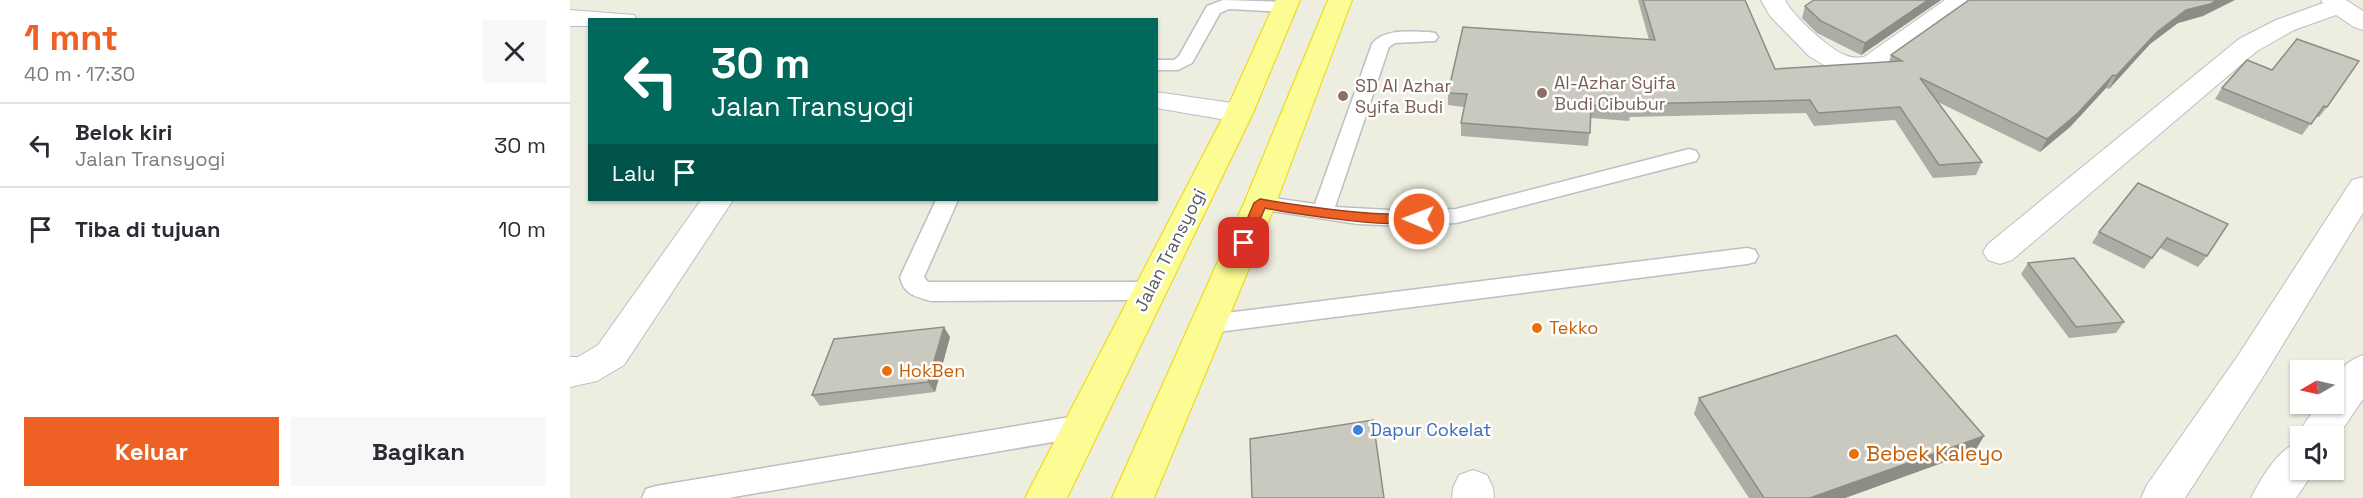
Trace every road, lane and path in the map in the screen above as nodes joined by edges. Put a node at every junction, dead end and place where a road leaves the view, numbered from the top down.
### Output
1 (1340, 0) edge
2 (1773, 0) edge
3 (1961, 0) edge
4 (1287, 3) edge
5 (2336, 3) edge
6 (570, 18) edge
7 (588, 19) edge
8 (2363, 22) edge
9 (1429, 37) dead end
10 (1158, 65) edge
11 (1158, 100) edge
12 (1239, 113) junction
13 (1689, 156) dead end
14 (2363, 187) edge
15 (716, 201) edge
16 (947, 201) edge
17 (1260, 203) junction
18 (1323, 212) junction
19 (2000, 252) dead end
20 (1747, 256) dead end
21 (1150, 291) junction
22 (1210, 324) junction
23 (2363, 370) edge
24 (570, 372) edge
25 (1082, 426) junction
26 (2323, 426) edge
27 (2290, 473) edge
28 (656, 498) edge
29 (1046, 498) edge
30 (1133, 498) edge
31 (2162, 498) edge
32 (2272, 498) edge

1 - 17 highway
2 - 3 street
4 - 10 lane
4 - 12 highway, Jalan Transyogi
5 - 8 street
5 - 19 street
6 - 7 street
9 - 18 lane
11 - 12 street
12 - 21 highway, Jalan Transyogi
13 - 18 lane
14 - 31 street
15 - 24 street
16 - 21 lane
17 - 18 lane
17 - 22 highway
20 - 22 lane
21 - 25 highway, Jalan Transyogi
22 - 30 highway
23 - 26 street
25 - 28 lane
25 - 29 highway, Jalan Transyogi
27 - 32 street

